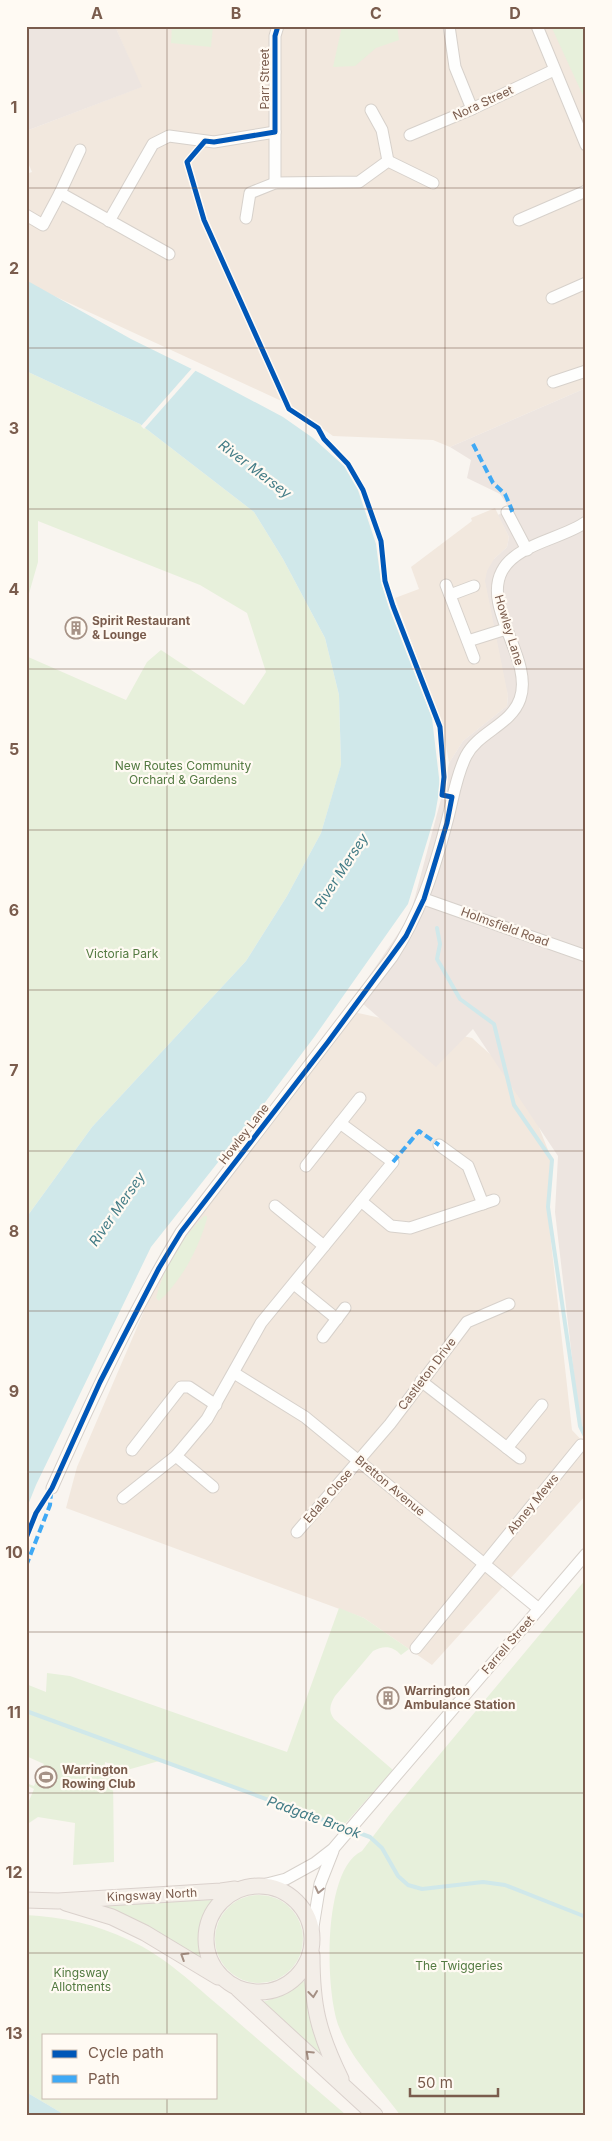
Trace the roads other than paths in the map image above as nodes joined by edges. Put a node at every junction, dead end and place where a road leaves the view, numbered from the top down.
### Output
1 (278, 26) edge
2 (449, 26) edge
3 (537, 26) edge
4 (554, 70) junction
5 (371, 110) dead end
6 (472, 110) junction
7 (275, 132) junction
8 (410, 135) dead end
9 (586, 145) edge
10 (80, 150) dead end
11 (388, 161) junction
12 (275, 182) junction
13 (433, 183) dead end
14 (586, 191) edge
15 (60, 193) junction
16 (26, 216) edge
17 (246, 218) dead end
18 (519, 220) dead end
19 (109, 221) junction
20 (169, 254) dead end
21 (586, 283) edge
22 (552, 298) dead end
23 (586, 371) edge
24 (553, 382) dead end
25 (507, 512) dead end
26 (586, 522) edge
27 (526, 550) junction
28 (474, 586) dead end
29 (506, 629) junction
30 (468, 641) junction
31 (474, 658) dead end
32 (424, 899) junction
33 (586, 956) edge
34 (360, 1098) dead end
35 (340, 1123) junction
36 (439, 1145) dead end
37 (306, 1166) dead end
38 (494, 1200) dead end
39 (361, 1201) junction
40 (483, 1204) junction
41 (275, 1206) dead end
42 (324, 1246) junction
43 (294, 1284) junction
44 (509, 1304) dead end
45 (346, 1308) dead end
46 (337, 1319) junction
47 (323, 1337) dead end
48 (234, 1373) junction
49 (422, 1381) junction
50 (216, 1405) junction
51 (542, 1406) dead end
52 (581, 1445) dead end
53 (507, 1448) junction
54 (132, 1450) dead end
55 (176, 1456) junction
56 (520, 1458) dead end
57 (358, 1460) junction
58 (213, 1487) dead end
59 (52, 1488) dead end
60 (123, 1498) dead end
61 (297, 1532) dead end
62 (586, 1554) edge
63 (484, 1563) junction
64 (539, 1609) junction
65 (416, 1648) dead end
66 (336, 1846) junction
67 (253, 1886) junction
68 (26, 1900) edge
69 (58, 1901) junction
70 (312, 1939) junction
71 (231, 1985) junction
72 (345, 2087) junction
73 (375, 2115) edge

1 - 7 street, Parr Street
2 - 6 street
3 - 4 street
4 - 6 street, Nora Street
4 - 9 street
5 - 11 street
6 - 8 street, Nora Street
7 - 12 street, Parr Street
7 - 19 street
10 - 15 street
11 - 12 street
11 - 13 street
12 - 17 street
14 - 18 street
15 - 16 street
15 - 19 street
19 - 20 street
21 - 22 street
23 - 24 street
25 - 27 street
26 - 27 street, Howley Lane
27 - 29 street, Howley Lane
28 - 30 street
29 - 30 street
29 - 32 street, Howley Lane
30 - 31 street
32 - 33 street, Holmsfield Road
32 - 59 street, Howley Lane
34 - 35 street
35 - 37 street
35 - 39 street
36 - 40 street
38 - 40 street
39 - 40 street
39 - 42 street
41 - 42 street
42 - 43 street
43 - 46 street
43 - 48 street
44 - 49 street, Castleton Drive
45 - 46 street
46 - 47 street
48 - 50 street
48 - 57 street, Bretton Avenue
49 - 53 street
49 - 57 street, Castleton Drive
50 - 54 street
50 - 55 street
51 - 53 street
52 - 63 street, Abney Mews
53 - 56 street
55 - 58 street
55 - 60 street
57 - 61 street, Edale Close
57 - 63 street, Bretton Avenue
62 - 64 street, Farrell Street
63 - 64 street, Bretton Avenue
63 - 65 street, Abney Mews
64 - 66 street, Farrell Street
66 - 67 street, Farrell Street
66 -> 70 street, Farrell Street
67 - 69 main road, Kingsway North
67 - 70 main road
67 - 71 main road
68 - 69 main road, Kingsway North
71 -> 69 main road, Kingsway North
70 - 71 main road
70 -> 72 main road, Kingsway North
72 -> 71 main road, Kingsway North
72 - 73 main road, Kingsway North

